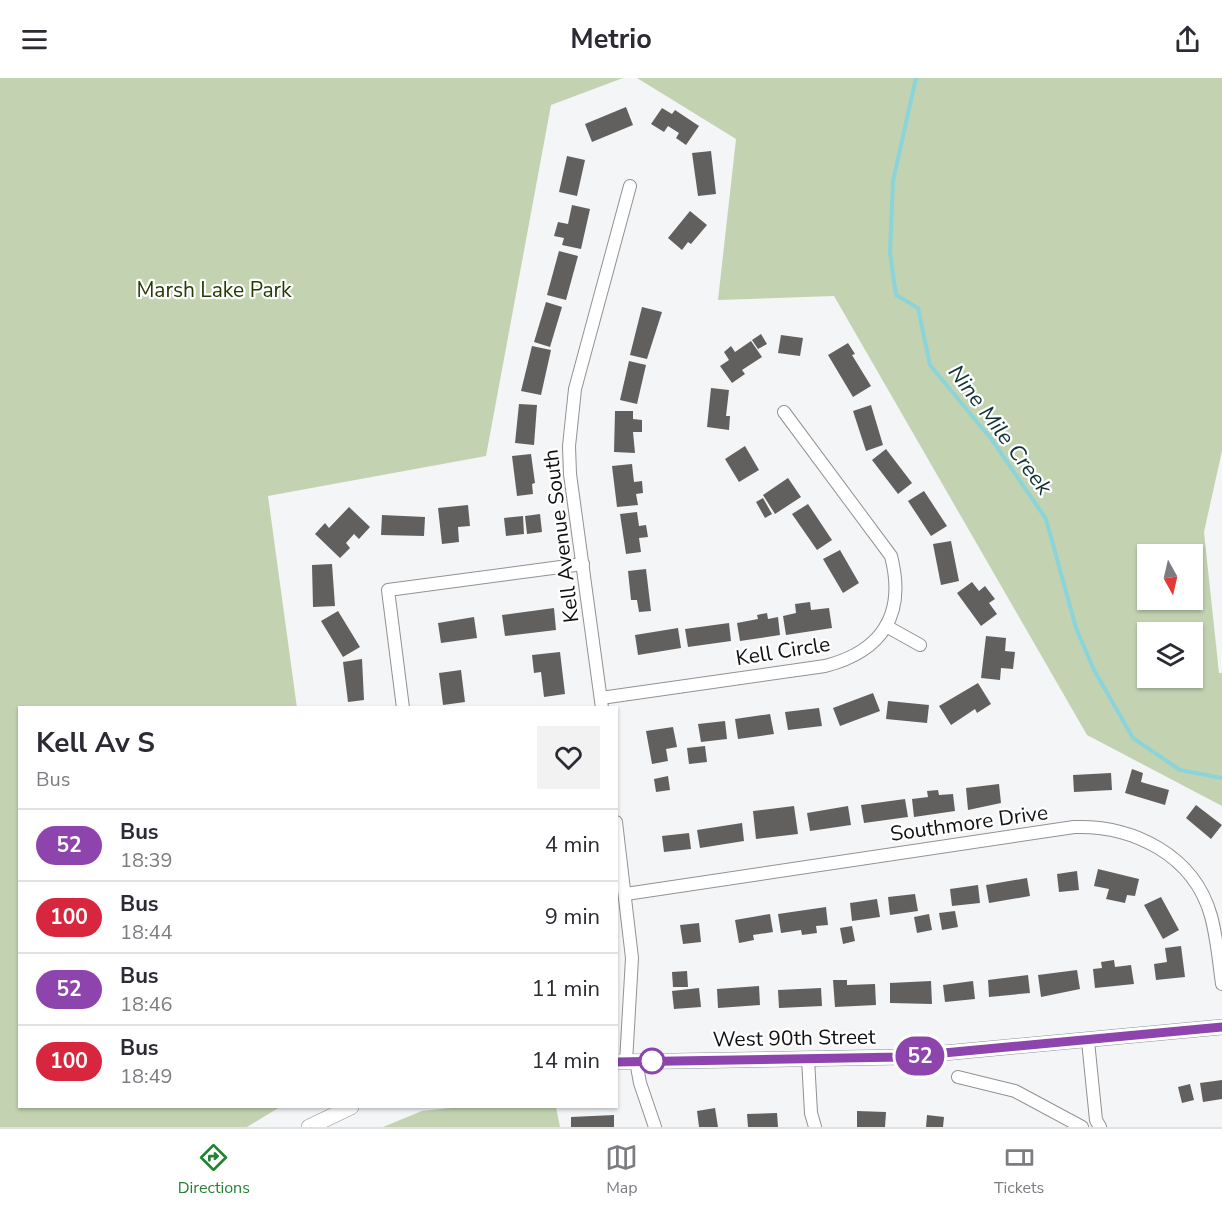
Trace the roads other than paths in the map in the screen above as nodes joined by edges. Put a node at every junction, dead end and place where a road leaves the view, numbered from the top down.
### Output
1 (630, 186) dead end
2 (784, 412) dead end
3 (583, 564) junction
4 (886, 626) junction
5 (920, 645) dead end
6 (601, 703) edge
7 (403, 706) edge
8 (618, 836) edge
9 (626, 894) junction
10 (1222, 984) edge
11 (1222, 1027) edge
12 (1088, 1041) junction
13 (808, 1059) junction
14 (626, 1062) edge
15 (958, 1077) dead end
16 (349, 1108) edge
17 (309, 1127) edge
18 (656, 1127) edge
19 (815, 1127) edge
20 (1082, 1127) edge
21 (1100, 1127) edge

1 - 3 street, Kell Avenue South
2 - 4 street, Kell Circle
3 - 6 street, Kell Avenue South
3 - 7 street
4 - 5 street
4 - 6 street, Kell Circle
8 - 9 street
9 - 10 street, Southmore Drive
9 - 14 street
11 - 12 street, West 90th Street
12 - 13 street, West 90th Street
12 - 21 street
13 - 14 street, West 90th Street
13 - 19 street
14 - 18 street
15 - 20 street
16 - 17 street

